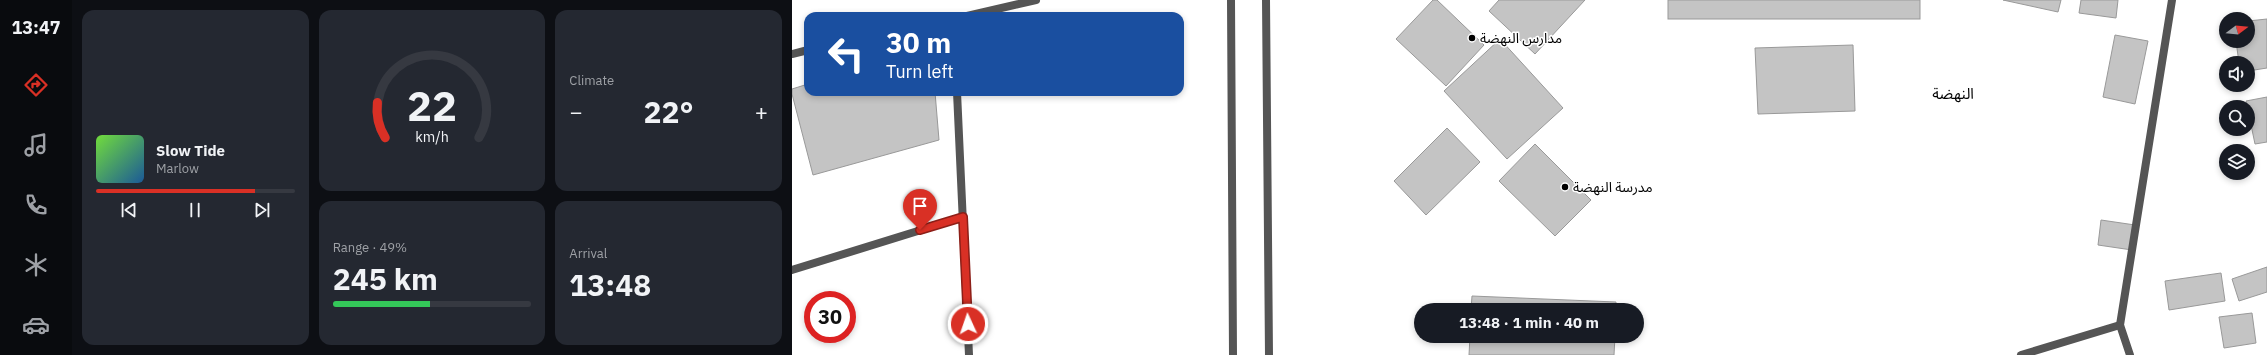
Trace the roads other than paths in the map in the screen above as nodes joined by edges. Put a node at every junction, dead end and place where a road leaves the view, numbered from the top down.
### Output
1 (1036, 0) edge
2 (1231, 0) edge
3 (1266, 0) edge
4 (2172, 0) edge
5 (984, 12) edge
6 (804, 51) edge
7 (792, 54) edge
8 (957, 96) edge
9 (963, 217) junction
10 (792, 270) edge
11 (2120, 325) junction
12 (969, 355) edge
13 (1233, 355) edge
14 (1269, 355) edge
15 (2021, 355) edge
16 (2130, 355) edge

1 - 5 street
2 - 13 street
3 - 14 street
4 - 11 street
6 - 7 street
8 - 9 street
9 - 10 street
9 - 12 street
11 - 15 street
11 - 16 street

